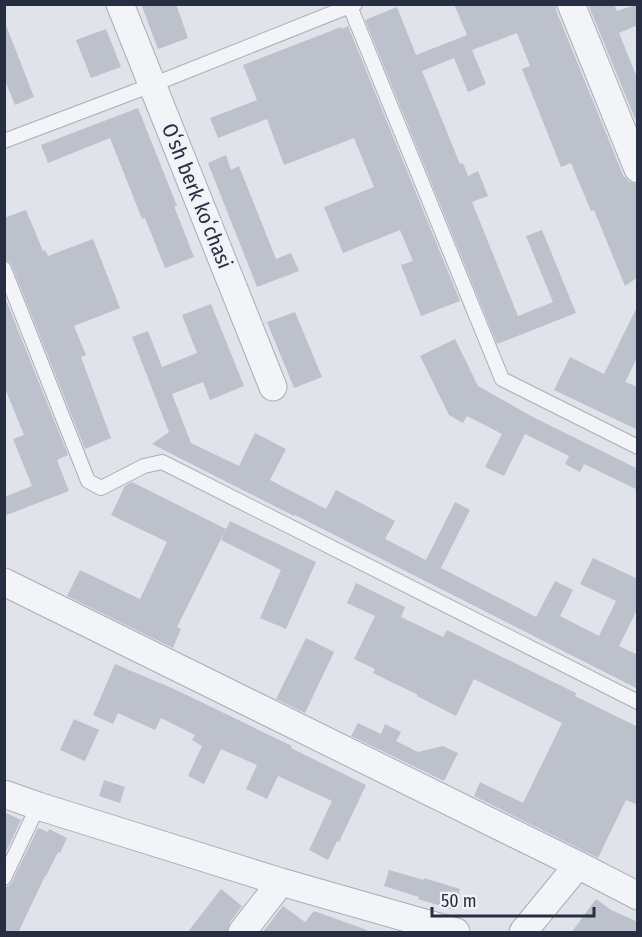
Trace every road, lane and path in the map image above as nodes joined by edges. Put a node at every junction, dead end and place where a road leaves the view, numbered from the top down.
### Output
1 (120, 4) edge
2 (571, 4) edge
3 (351, 5) edge
4 (152, 85) junction
5 (4, 141) edge
6 (638, 169) edge
7 (4, 269) edge
8 (273, 387) dead end
9 (638, 447) edge
10 (4, 582) edge
11 (638, 702) edge
12 (4, 794) edge
13 (38, 806) junction
14 (578, 865) junction
15 (4, 878) edge
16 (281, 882) junction
17 (638, 896) edge
18 (242, 933) edge
19 (456, 933) edge
20 (523, 933) edge

1 - 4 street, Oʻsh berk koʻchasi
2 - 6 street
3 - 4 lane
3 - 9 lane
4 - 5 lane
4 - 8 street, Oʻsh berk koʻchasi
7 - 11 lane
10 - 14 street
12 - 13 street
13 - 15 lane
13 - 16 street
14 - 17 street
14 - 20 street
16 - 18 street
16 - 19 street

